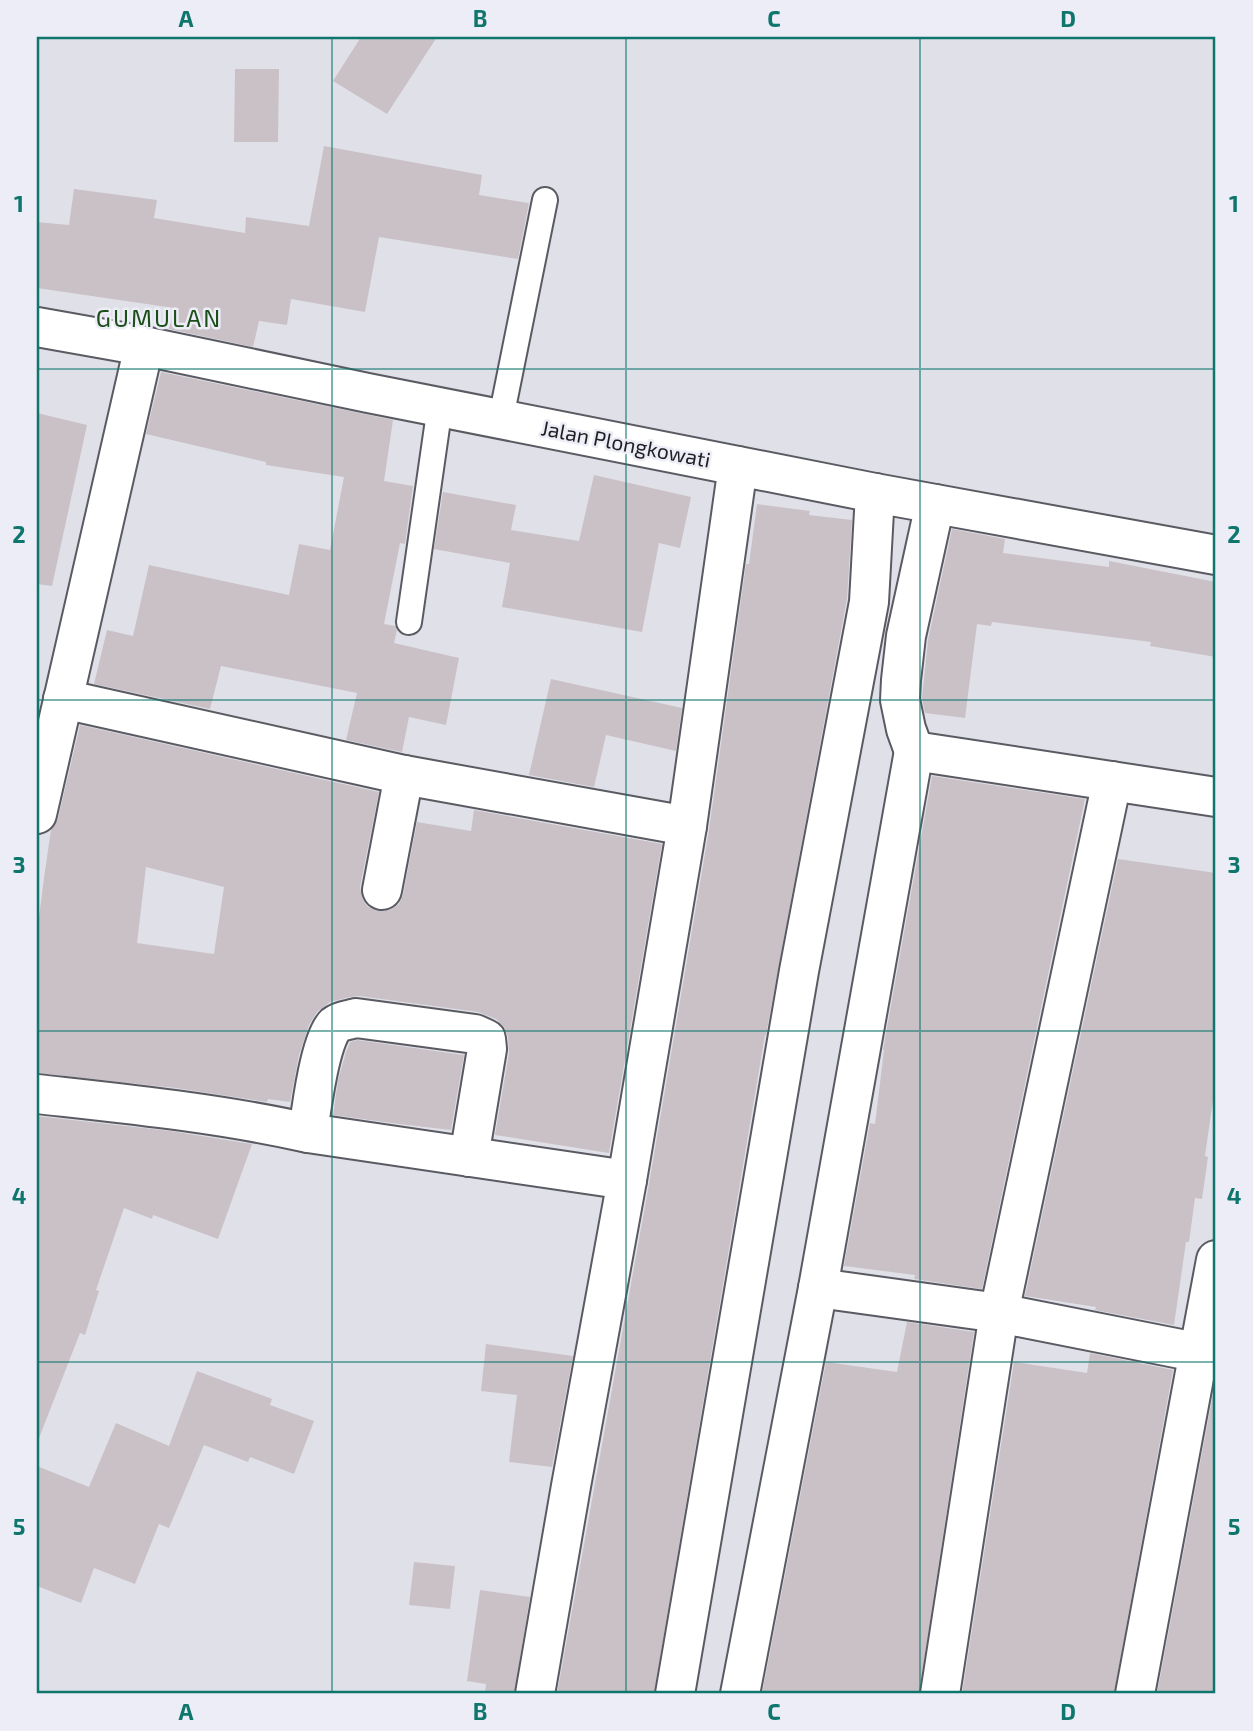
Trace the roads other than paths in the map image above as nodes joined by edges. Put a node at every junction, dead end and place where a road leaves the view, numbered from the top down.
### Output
1 (545, 200) dead end
2 (37, 327) edge
3 (144, 346) junction
4 (440, 406) junction
5 (501, 418) junction
6 (738, 466) junction
7 (875, 493) junction
8 (935, 504) junction
9 (1216, 555) edge
10 (409, 622) dead end
11 (63, 699) junction
12 (914, 751) junction
13 (404, 775) junction
14 (1112, 781) junction
15 (1216, 797) edge
16 (37, 814) edge
17 (687, 826) junction
18 (382, 890) dead end
19 (37, 1094) edge
20 (308, 1133) junction
21 (469, 1157) junction
22 (627, 1180) junction
23 (1216, 1260) edge
24 (818, 1288) junction
25 (999, 1313) junction
26 (1207, 1354) edge
27 (535, 1694) edge
28 (675, 1694) edge
29 (740, 1694) edge
30 (940, 1694) edge
31 (1135, 1694) edge

1 - 5 lane
2 - 3 street, Jalan Plongkowati
3 - 4 street, Jalan Plongkowati
3 - 11 street
4 - 5 street, Jalan Plongkowati
4 - 10 lane
5 - 6 street, Jalan Plongkowati
6 - 7 street, Jalan Plongkowati
6 - 17 street
7 - 8 street, Jalan Plongkowati
7 - 28 street
8 - 9 street, Jalan Plongkowati
8 - 12 street
11 - 13 street
11 - 16 street
12 - 14 street
12 - 24 street
13 - 17 street
13 - 18 street
14 - 15 street
14 - 25 street
17 - 22 street
19 - 20 street
20 - 21 street
20 - 21 street
21 - 22 street
22 - 27 street
23 - 26 street
24 - 25 street
24 - 29 street
25 - 26 street
25 - 30 street
26 - 31 street

